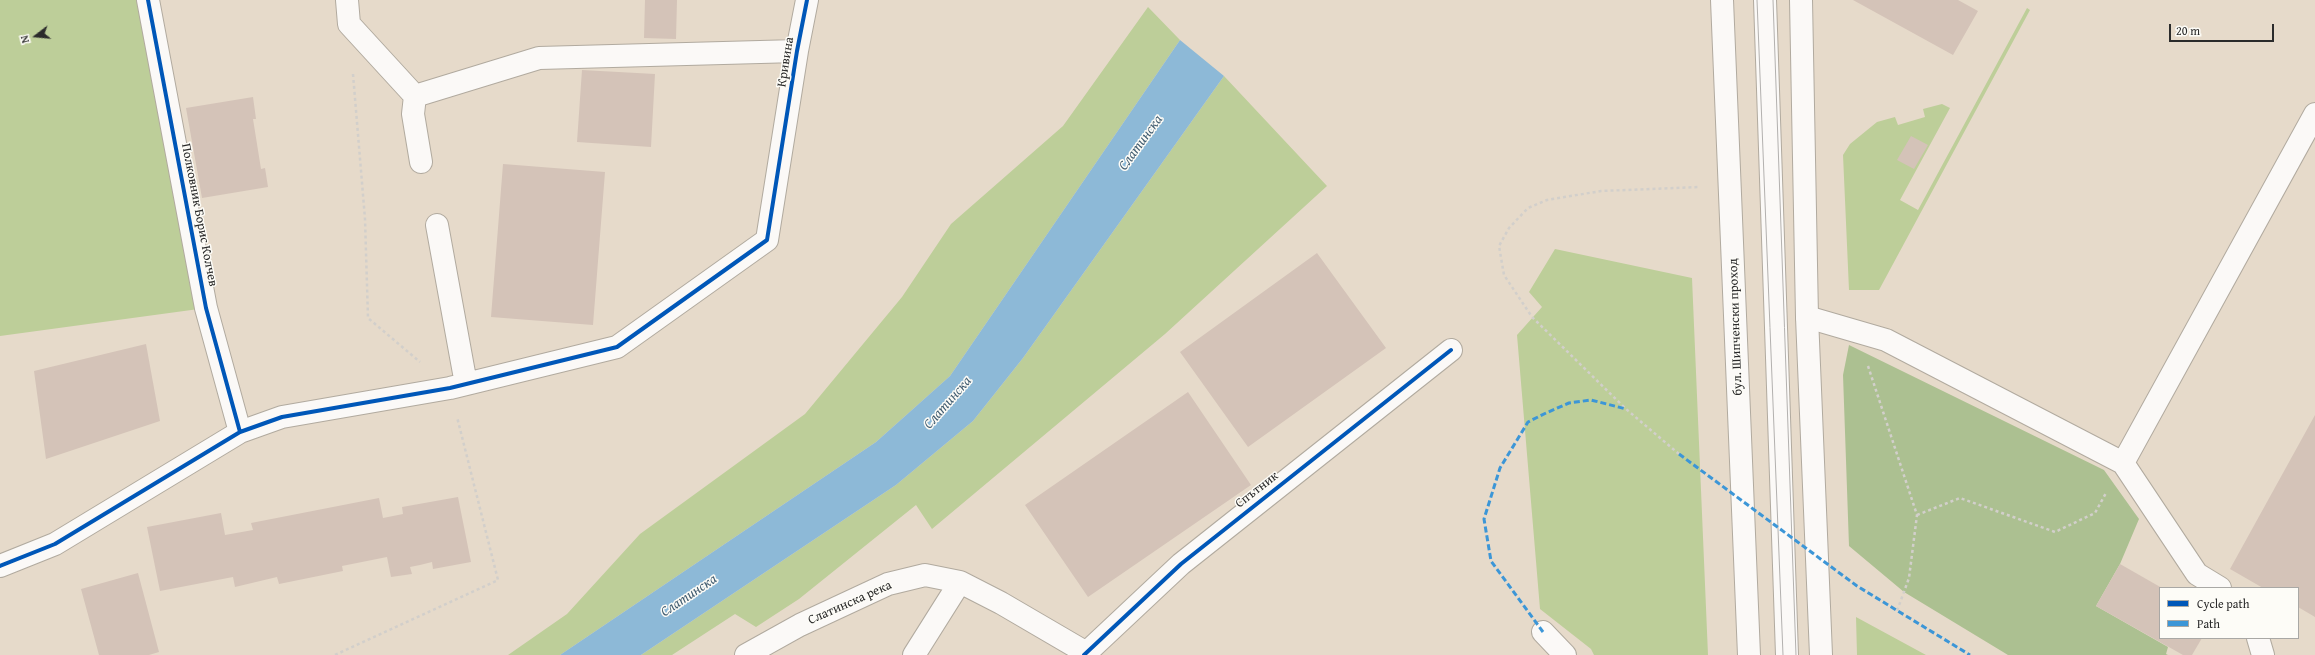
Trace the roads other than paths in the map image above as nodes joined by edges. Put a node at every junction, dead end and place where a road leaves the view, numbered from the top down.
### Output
1 (148, 0) edge
2 (347, 0) edge
3 (807, 0) edge
4 (1722, 0) edge
5 (1765, 0) edge
6 (1801, 0) edge
7 (797, 51) junction
8 (415, 96) junction
9 (2315, 114) edge
10 (421, 162) dead end
11 (437, 225) dead end
12 (1807, 317) junction
13 (1450, 350) dead end
14 (458, 386) junction
15 (240, 432) junction
16 (2123, 463) junction
17 (0, 566) edge
18 (960, 582) junction
19 (2218, 587) edge
20 (1543, 632) dead end
21 (2258, 639) edge
22 (1085, 654) edge
23 (746, 655) edge
24 (914, 655) edge
25 (1564, 655) edge
26 (1749, 655) edge
27 (1787, 655) edge
28 (1821, 655) edge
29 (2263, 655) edge

1 - 15 street, Полковник Борис Колчев
2 - 8 street
3 - 7 street, Кривина
4 - 26 street, бул. Шипченски проход
5 - 27 street
6 - 12 street
7 - 8 street
7 - 14 street, Кривина
8 - 10 street
9 - 16 street
11 - 14 street
12 - 16 street
12 - 28 street
13 - 22 street, Спътник
14 - 15 street, Кривина
15 - 17 street, Кривина
16 - 19 street
18 - 22 street, Слатинска река
18 - 23 street, Слатинска река
18 - 24 street
20 - 25 street
21 - 29 street

